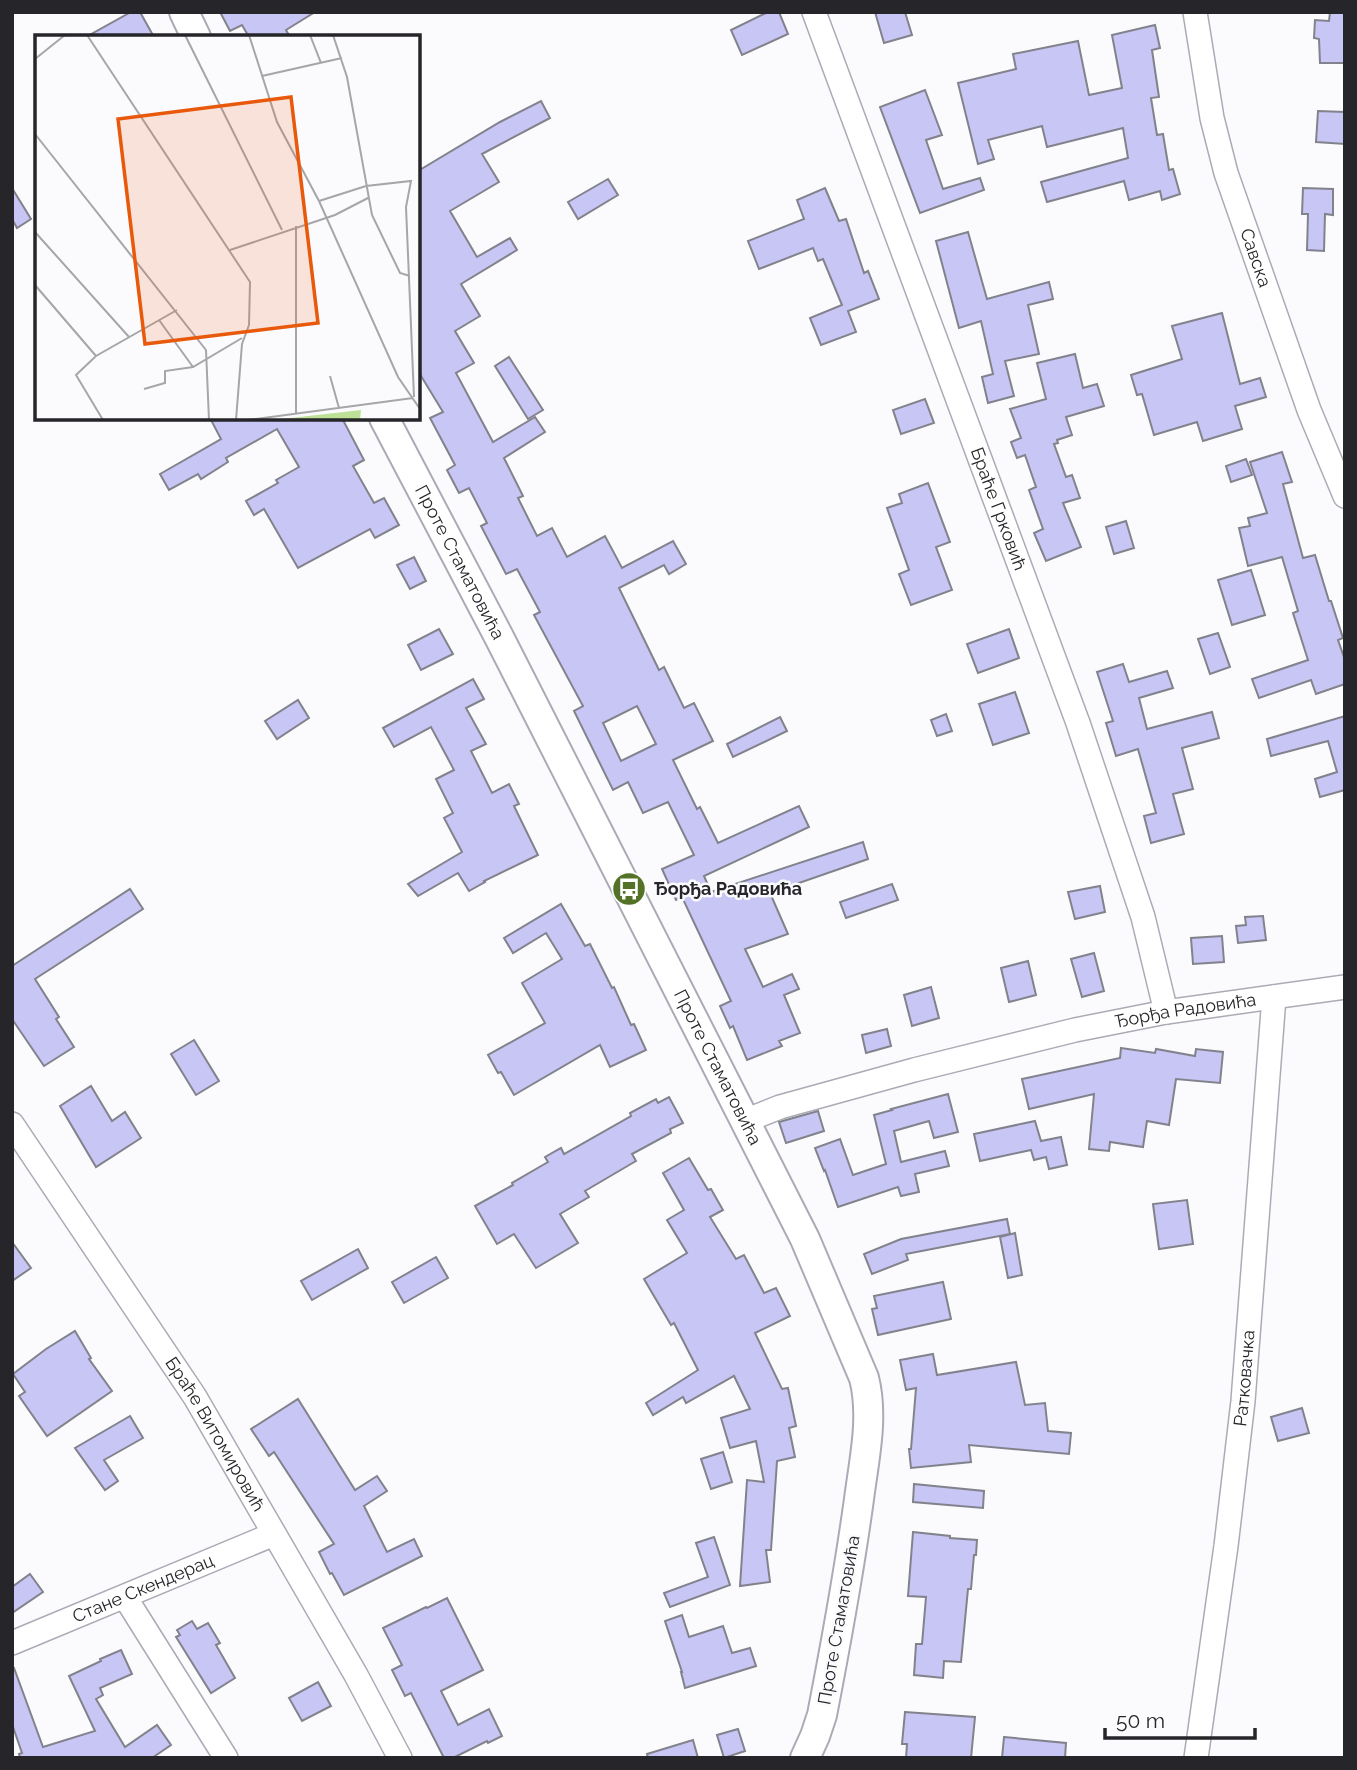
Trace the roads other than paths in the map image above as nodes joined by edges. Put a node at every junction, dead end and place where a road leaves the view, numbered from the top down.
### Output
1 (184, 12) edge
2 (814, 12) edge
3 (1195, 12) edge
4 (195, 35) edge
5 (385, 420) edge
6 (1345, 496) edge
7 (1345, 987) edge
8 (1274, 997) junction
9 (1166, 1012) junction
10 (745, 1121) junction
11 (12, 1124) edge
12 (274, 1534) junction
13 (124, 1597) junction
14 (12, 1643) edge
15 (226, 1758) edge
16 (400, 1758) edge
17 (805, 1758) edge
18 (1196, 1758) edge

1 - 4 street
2 - 9 street, Браће Грковић
3 - 6 street, Савска
5 - 10 street, Проте Стаматовића
7 - 8 street, Ђорђа Радовића
8 - 9 street, Ђорђа Радовића
8 - 18 street, Ратковачка
9 - 10 street, Ђорђа Радовића
10 - 17 street, Проте Стаматовића
11 - 12 street, Браће Витомировић
12 - 13 street, Стане Скендерац
12 - 16 street, Браће Витомировић
13 - 14 street, Стане Скендерац
13 - 15 street

